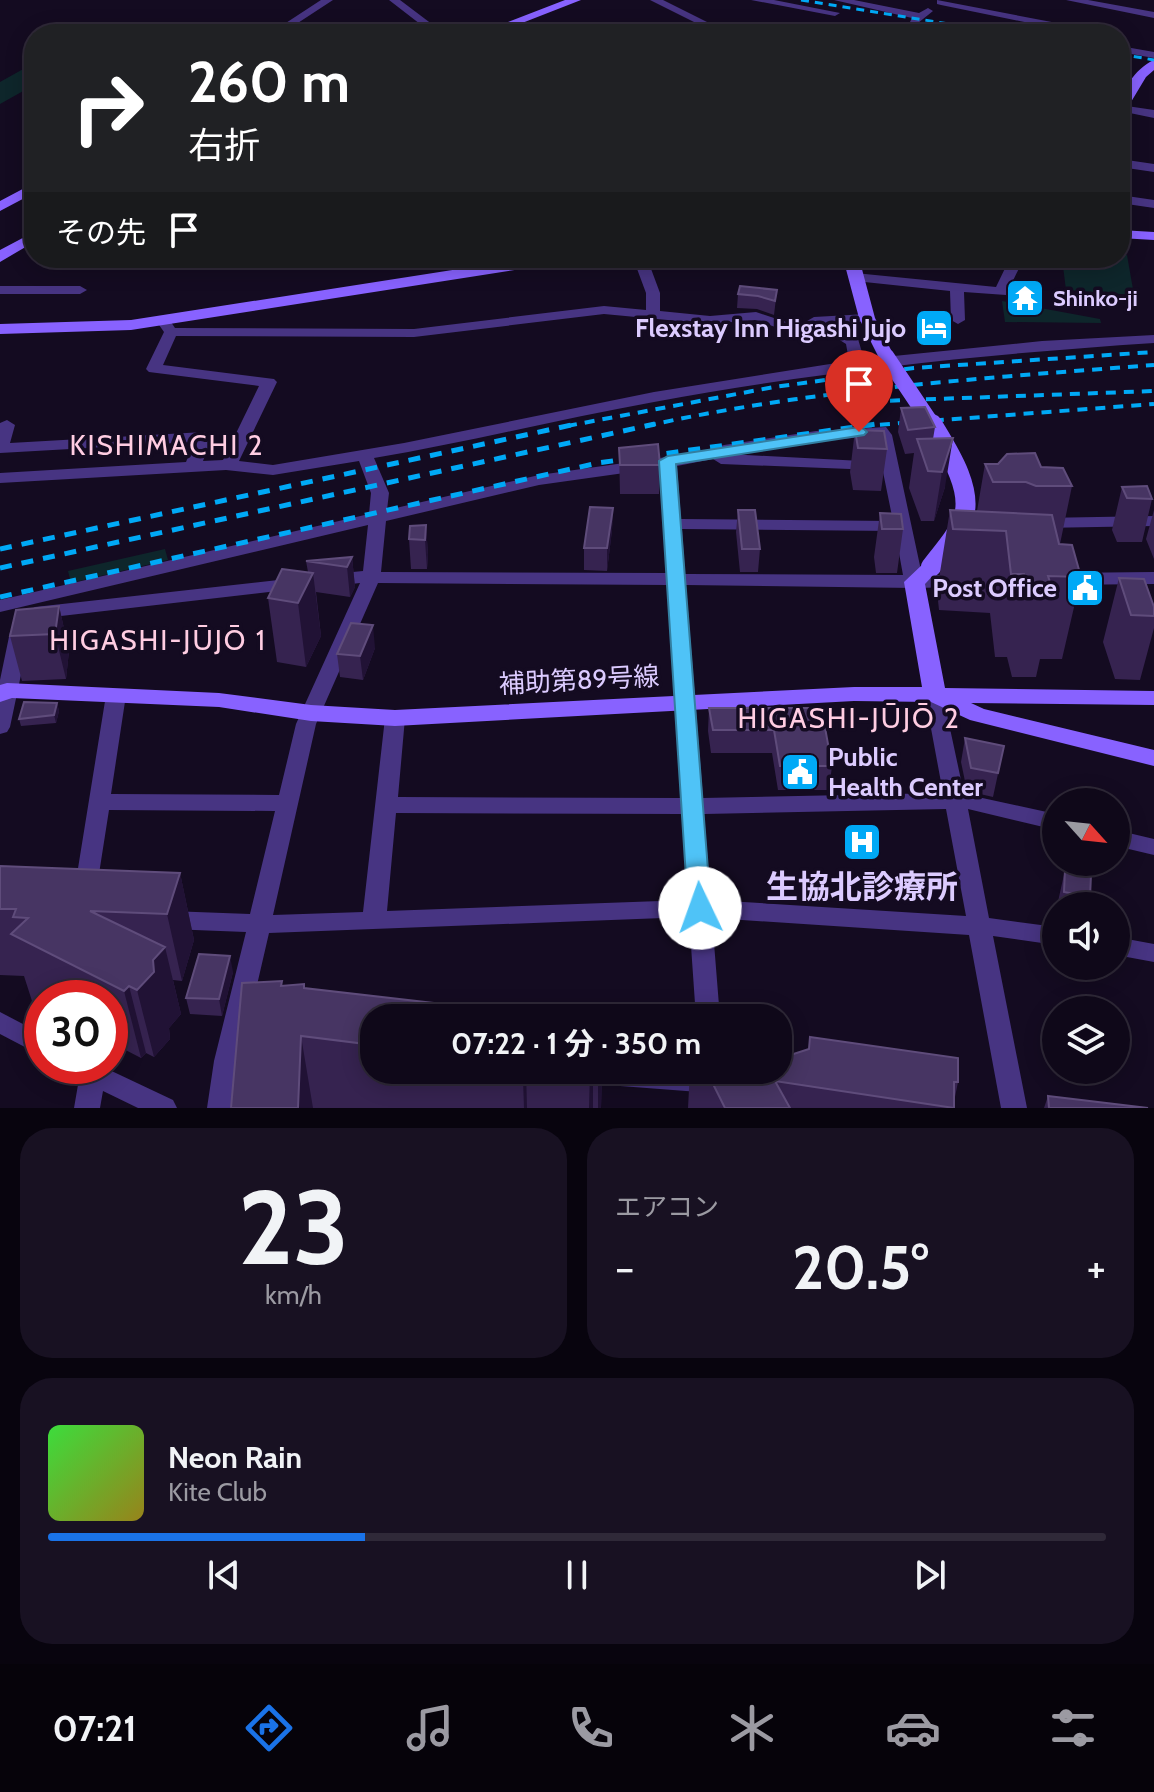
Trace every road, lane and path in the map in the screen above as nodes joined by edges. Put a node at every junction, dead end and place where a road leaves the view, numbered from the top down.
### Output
1 (328, 0) edge
2 (394, 0) edge
3 (575, 0) edge
4 (655, 0) edge
5 (756, 0) edge
6 (839, 0) edge
7 (894, 0) edge
8 (1074, 0) edge
9 (939, 3) edge
10 (1098, 8) edge
11 (835, 13) dead end
12 (1154, 15) edge
13 (918, 16) junction
14 (290, 24) edge
15 (426, 24) edge
16 (514, 24) edge
17 (702, 24) edge
18 (914, 24) edge
19 (1039, 24) edge
20 (1084, 24) edge
21 (1130, 51) edge
22 (1154, 55) edge
23 (1151, 69) edge
24 (1130, 87) edge
25 (1130, 110) edge
26 (1154, 114) edge
27 (1130, 164) edge
28 (1154, 168) edge
29 (24, 196) edge
30 (1130, 200) edge
31 (1154, 204) edge
32 (0, 207) edge
33 (1130, 235) edge
34 (1154, 236) edge
35 (24, 242) edge
36 (0, 257) edge
37 (485, 268) edge
38 (644, 268) edge
39 (853, 268) edge
40 (1012, 268) edge
41 (855, 277) junction
42 (957, 287) junction
43 (0, 290) edge
44 (80, 290) dead end
45 (653, 312) junction
46 (867, 318) junction
47 (958, 320) dead end
48 (776, 321) junction
49 (167, 326) junction
50 (0, 329) edge
51 (1154, 339) edge
52 (857, 364) junction
53 (7, 425) dead end
54 (0, 448) edge
55 (364, 453) junction
56 (697, 458) junction
57 (668, 461) junction
58 (229, 465) junction
59 (890, 465) junction
60 (193, 467) junction
61 (0, 478) edge
62 (380, 517) junction
63 (1154, 521) edge
64 (1027, 523) edge
65 (673, 524) junction
66 (900, 526) junction
67 (371, 578) junction
68 (1154, 578) edge
69 (1041, 580) edge
70 (677, 581) junction
71 (981, 581) dead end
72 (914, 582) junction
73 (0, 606) edge
74 (25, 607) junction
75 (2, 692) edge
76 (116, 695) junction
77 (935, 696) junction
78 (1154, 698) edge
79 (685, 702) junction
80 (311, 713) junction
81 (395, 718) junction
82 (0, 727) edge
83 (1154, 758) edge
84 (954, 801) junction
85 (99, 802) junction
86 (286, 803) junction
87 (386, 805) junction
88 (695, 806) junction
89 (1042, 818) edge
90 (1130, 841) edge
91 (1154, 847) edge
92 (700, 908) junction
93 (82, 916) edge
94 (146, 919) edge
95 (374, 920) junction
96 (257, 924) junction
97 (979, 927) junction
98 (1042, 934) edge
99 (1130, 949) edge
100 (1154, 953) edge
101 (707, 1004) edge
102 (0, 1022) edge
103 (24, 1036) edge
104 (263, 1052) edge
105 (227, 1061) junction
106 (85, 1084) edge
107 (112, 1084) edge
108 (736, 1084) edge
109 (742, 1086) edge
110 (87, 1108) edge
111 (164, 1108) edge
112 (220, 1108) edge
113 (1014, 1108) edge

1 - 14 street
2 - 15 street
3 - 16 street
4 - 17 street
5 - 11 street
6 - 13 street
7 - 9 street
8 - 10 street
9 - 13 street
9 - 19 street
10 - 12 street
10 - 20 street
13 - 18 street
21 - 22 street
23 - 24 street
25 - 26 street
27 - 28 street
29 - 32 street
30 - 31 street
33 - 34 street
35 - 36 street
37 - 49 street
38 - 45 street
39 - 41 street
40 - 42 street
41 - 42 street
41 - 46 street
42 - 47 street
43 - 44 street
45 - 48 street
45 - 49 street
46 - 48 street
46 - 72 street, bridge
48 - 52 street
49 - 50 street
49 - 58 street
51 - 52 street
52 - 55 street
53 - 54 street
54 - 60 street
55 - 58 street
55 - 62 street
56 - 57 street
56 - 59 street
56 - 59 street
57 - 62 street
57 - 65 street
58 - 60 street
59 - 66 street
60 - 61 street
62 - 67 street
62 - 74 street
63 - 64 street
65 - 66 street
65 - 70 street
66 - 72 street
67 - 70 street
67 - 74 street
67 - 80 street
68 - 69 street
70 - 72 street
70 - 79 street
71 - 72 street
72 - 77 street
73 - 74 street
74 - 75 street
75 - 76 street, 補助第89号線
75 - 82 street
76 - 80 street, 補助第89号線
76 - 85 street
77 - 78 street, 補助第89号線
77 - 79 street, 補助第89号線
77 - 83 street
77 - 84 street
79 - 81 street, 補助第89号線
79 - 88 street
80 - 81 street, 補助第89号線
80 - 86 street
81 - 87 street
84 - 88 street
84 - 89 street
84 - 97 street
85 - 86 street
85 - 93 street
86 - 96 street
87 - 88 street
87 - 95 street
88 - 92 street
90 - 91 street
92 - 95 street
92 - 97 street
92 - 101 street
94 - 96 street
95 - 96 street
96 - 105 street
97 - 98 street
97 - 113 street
99 - 100 street
102 - 103 street
104 - 105 street
105 - 112 street
106 - 110 street
107 - 111 street
108 - 109 street

